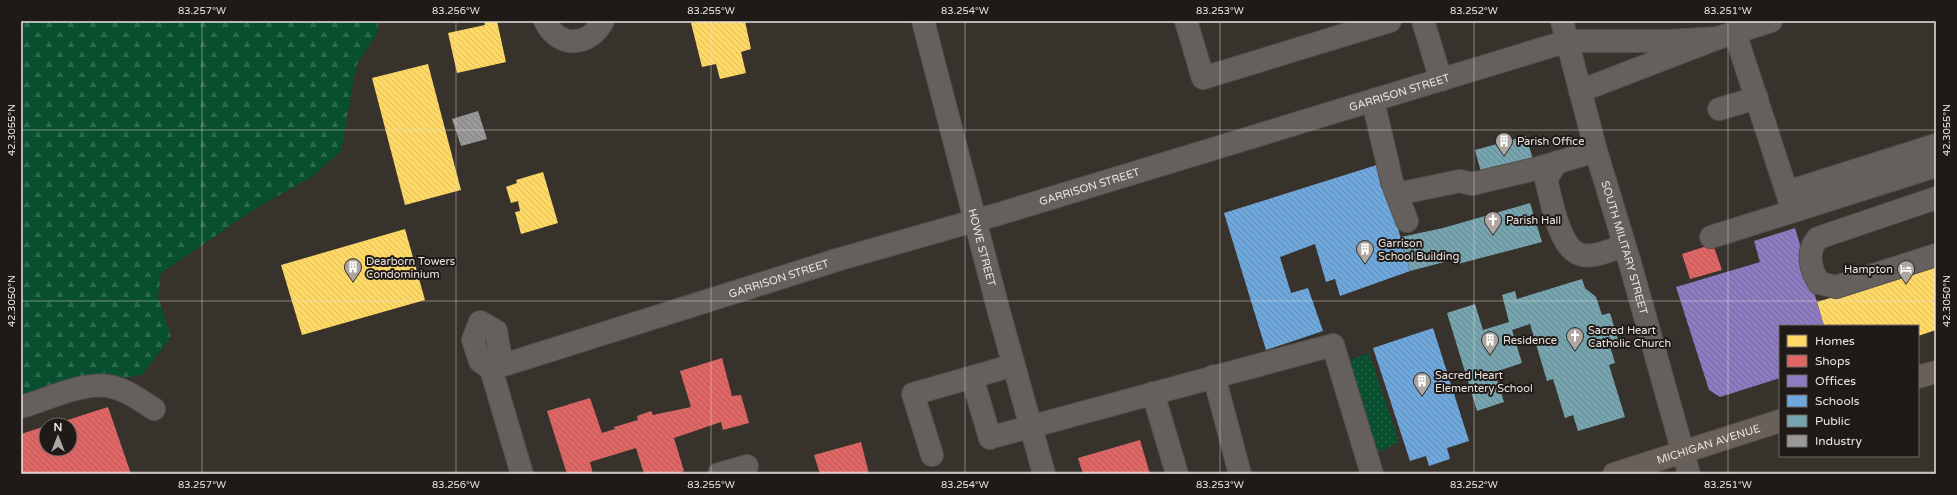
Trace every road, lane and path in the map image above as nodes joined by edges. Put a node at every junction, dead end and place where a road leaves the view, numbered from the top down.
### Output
1 (545, 21) edge
2 (603, 21) edge
3 (923, 21) edge
4 (1186, 21) edge
5 (1390, 21) edge
6 (1423, 21) edge
7 (1771, 21) edge
8 (1734, 30) edge
9 (1565, 31) edge
10 (1441, 80) junction
11 (1580, 91) junction
12 (1757, 98) junction
13 (1373, 101) junction
14 (1720, 109) dead end
15 (1936, 146) edge
16 (1596, 151) junction
17 (1557, 162) junction
18 (1936, 166) edge
19 (1397, 194) junction
20 (1936, 198) edge
21 (1790, 201) junction
22 (976, 220) junction
23 (1407, 221) dead end
24 (1711, 237) dead end
25 (1624, 246) junction
26 (1936, 255) edge
27 (1014, 365) junction
28 (1936, 372) edge
29 (1214, 376) junction
30 (972, 377) junction
31 (1919, 377) edge
32 (1153, 393) junction
33 (21, 407) edge
34 (154, 409) dead end
35 (1779, 421) edge
36 (1031, 426) junction
37 (1683, 452) junction
38 (932, 455) dead end
39 (747, 466) dead end
40 (522, 474) edge
41 (719, 474) edge
42 (1044, 474) edge
43 (1177, 474) edge
44 (1240, 474) edge
45 (1372, 474) edge
46 (1614, 474) edge
47 (1689, 474) edge

1 - 2 street
3 - 22 street, HOWE STREET
4 - 5 street
6 - 10 street
7 - 8 street, GARRISON STREET
8 - 9 street, GARRISON STREET
8 - 11 street, GARRISON STREET
8 - 12 street
9 - 10 street, GARRISON STREET
9 - 11 street, SOUTH MILITARY STREET
10 - 13 street, GARRISON STREET
11 - 16 street, SOUTH MILITARY STREET
12 - 14 street
12 - 21 street
13 - 19 street
13 - 22 street, GARRISON STREET
15 - 21 street
16 - 17 street
16 - 25 street, SOUTH MILITARY STREET
17 - 19 street
17 - 25 street
18 - 21 street
19 - 23 street
20 - 26 street
21 - 24 street
22 - 27 street, HOWE STREET
22 - 40 street, GARRISON STREET
25 - 37 street, SOUTH MILITARY STREET
27 - 30 street
27 - 36 street, HOWE STREET
28 - 31 main road
29 - 32 street
29 - 44 street
29 - 45 street
30 - 36 street
30 - 38 street
32 - 36 street
32 - 43 street
33 - 34 street
35 - 37 main road, MICHIGAN AVENUE
36 - 42 street, HOWE STREET
37 - 46 main road, MICHIGAN AVENUE
37 - 47 street, SOUTH MILITARY STREET
39 - 41 street

